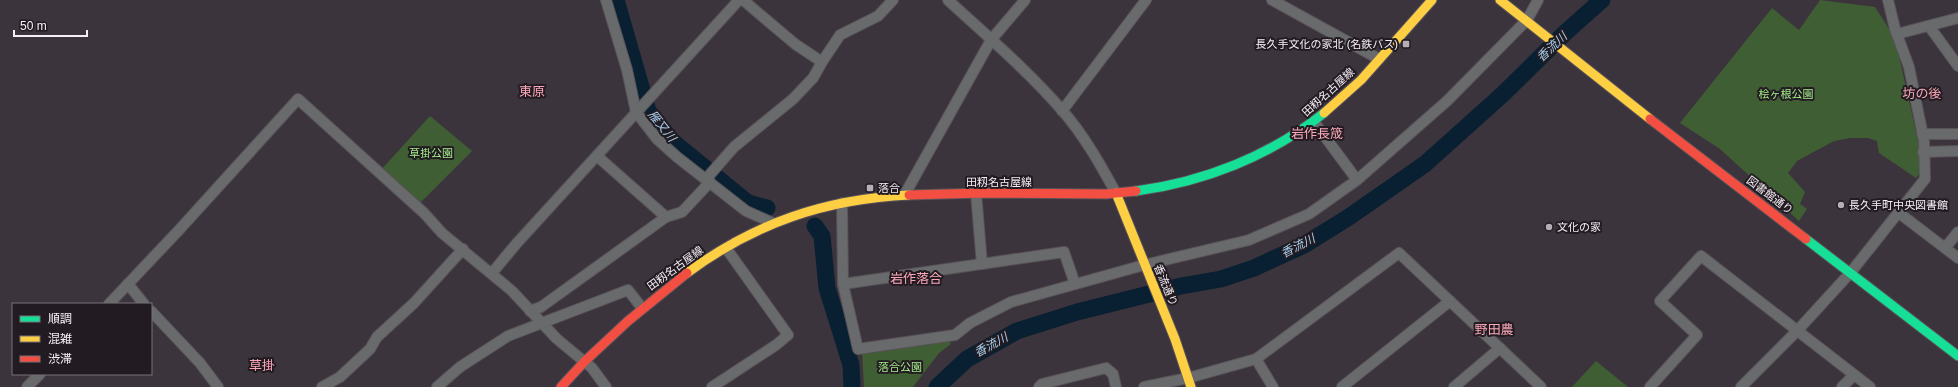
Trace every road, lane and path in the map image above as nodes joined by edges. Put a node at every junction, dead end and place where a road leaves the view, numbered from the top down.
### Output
1 (606, 0) edge
2 (739, 0) edge
3 (743, 0) edge
4 (893, 0) edge
5 (948, 0) edge
6 (1025, 0) edge
7 (1146, 0) edge
8 (1272, 0) edge
9 (1432, 0) edge
10 (1500, 0) edge
11 (1538, 0) edge
12 (1888, 0) edge
13 (1958, 18) edge
14 (1526, 20) junction
15 (1929, 26) junction
16 (1897, 34) junction
17 (991, 40) junction
18 (1379, 59) junction
19 (822, 62) junction
20 (1958, 66) edge
21 (1062, 110) junction
22 (636, 112) junction
23 (1314, 122) junction
24 (1922, 134) junction
25 (1958, 134) edge
26 (1958, 151) edge
27 (1924, 152) junction
28 (597, 156) junction
29 (708, 180) junction
30 (1357, 180) junction
31 (976, 193) junction
32 (905, 194) junction
33 (1116, 194) junction
34 (842, 203) junction
35 (1899, 213) junction
36 (666, 217) junction
37 (773, 223) junction
38 (1958, 232) edge
39 (726, 248) junction
40 (1945, 248) junction
41 (463, 249) junction
42 (1958, 258) edge
43 (982, 264) junction
44 (1145, 268) junction
45 (1851, 272) junction
46 (492, 273) junction
47 (128, 284) junction
48 (843, 284) junction
49 (1075, 284) junction
50 (1450, 301) junction
51 (110, 303) edge
52 (143, 303) edge
53 (642, 308) junction
54 (152, 312) edge
55 (530, 312) junction
56 (542, 324) junction
57 (1798, 331) junction
58 (1500, 348) junction
59 (1958, 356) edge
60 (1256, 359) junction
61 (584, 363) junction
62 (39, 375) edge
63 (1854, 375) junction
64 (1189, 383) edge
65 (565, 386) edge
66 (27, 387) edge
67 (218, 387) edge
68 (322, 387) edge
69 (437, 387) edge
70 (606, 387) edge
71 (712, 387) edge
72 (1039, 387) edge
73 (1116, 387) edge
74 (1144, 387) edge
75 (1273, 387) edge
76 (1342, 387) edge
77 (1454, 387) edge
78 (1541, 387) edge
79 (1650, 387) edge
80 (1741, 387) edge
81 (1842, 387) edge
82 (1870, 387) edge

1 - 22 street
2 - 22 street
3 - 19 street
4 - 19 street
5 - 17 street
6 - 17 street
7 - 21 street
8 - 18 street
9 - 18 main road, 田籾名古屋線
10 - 14 main road
11 - 14 street
12 - 16 street
13 - 15 street
14 - 30 street
14 - 45 main road, 図書館通り
15 - 16 street
15 - 20 street
16 - 24 street
17 - 21 street
17 - 32 street
18 - 23 main road, 田籾名古屋線
19 - 29 street
21 - 33 street
22 - 28 street
22 - 29 street
23 - 30 street
23 - 33 main road, 田籾名古屋線
24 - 25 street
24 - 27 street
26 - 27 street
27 - 35 street
28 - 36 street
28 - 46 street
29 - 36 street
29 - 37 street
30 - 44 street
31 - 32 main road, 田籾名古屋線
31 - 33 main road, 田籾名古屋線
31 - 43 street
32 - 34 main road, 田籾名古屋線
33 - 44 main road, 香流通り
34 - 37 main road, 田籾名古屋線
34 - 48 street
35 - 40 street
35 - 45 street
36 - 55 street
37 - 39 main road, 田籾名古屋線
38 - 40 street
39 - 53 main road, 田籾名古屋線
39 - 71 street
40 - 42 street
41 - 46 street
41 - 47 street
41 - 68 street
43 - 48 street
43 - 49 street
44 - 49 street
44 - 64 main road, 香流通り
45 - 57 street
45 - 59 main road, 図書館通り
46 - 55 street
47 - 51 street
47 - 52 street
48 - 49 street
50 - 58 street
50 - 60 street
50 - 76 street
53 - 56 street
53 - 61 main road, 田籾名古屋線
54 - 67 street
55 - 56 street
56 - 61 street
56 - 69 street
57 - 63 street
57 - 79 street
57 - 80 street
58 - 77 street
58 - 78 street
60 - 64 street
60 - 75 street
61 - 65 main road, 田籾名古屋線
61 - 70 street
62 - 66 street
63 - 81 street
63 - 82 street
64 - 74 street
72 - 73 street

